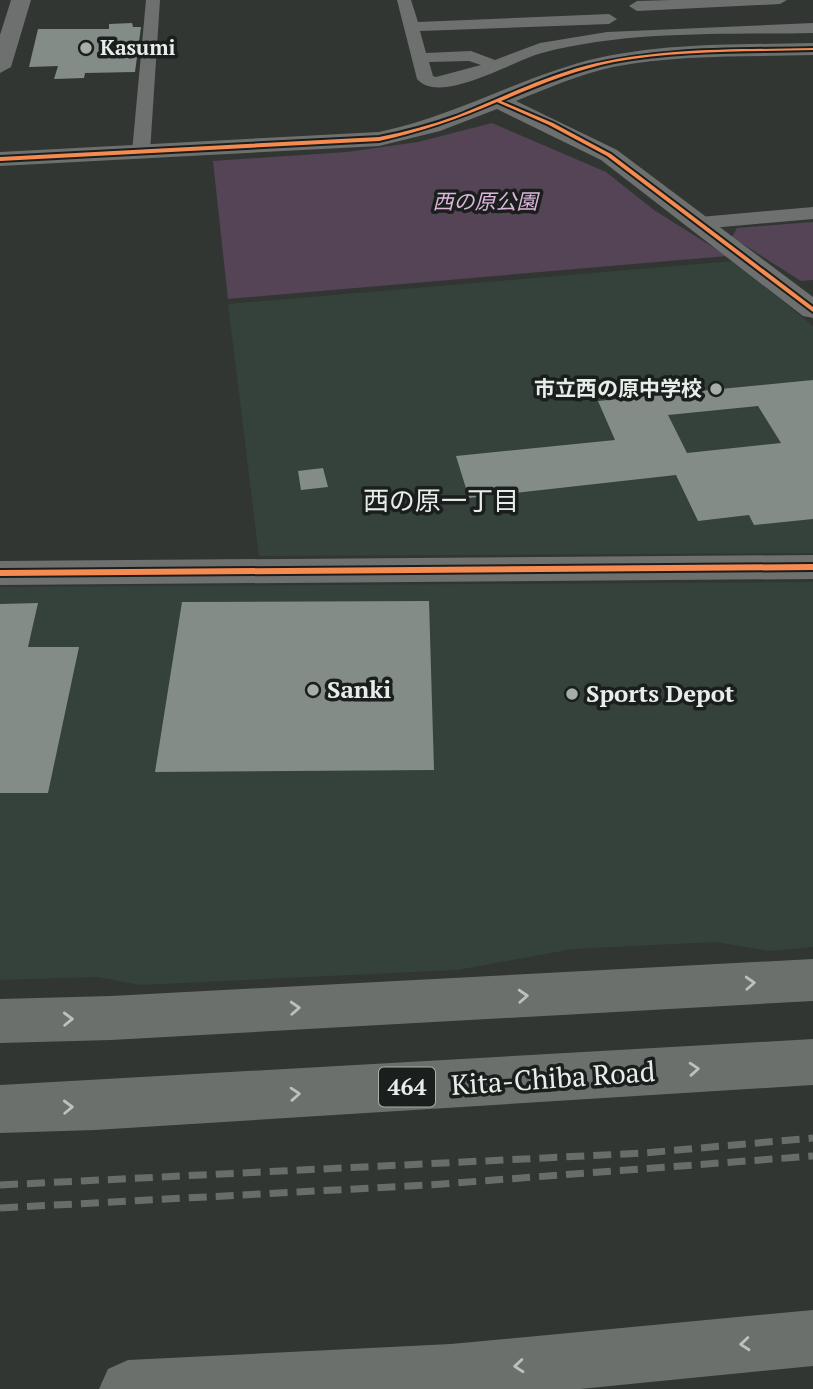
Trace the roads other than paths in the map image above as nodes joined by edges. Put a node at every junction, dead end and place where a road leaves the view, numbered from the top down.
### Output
1 (4, 0) edge
2 (21, 0) edge
3 (153, 0) edge
4 (404, 0) edge
5 (780, 0) edge
6 (638, 8) edge
7 (0, 12) edge
8 (411, 27) junction
9 (813, 28) edge
10 (653, 34) junction
11 (575, 41) junction
12 (813, 49) edge
13 (419, 58) junction
14 (607, 62) junction
15 (494, 65) junction
16 (0, 67) edge
17 (498, 101) junction
18 (141, 152) junction
19 (0, 159) edge
20 (813, 213) edge
21 (700, 223) junction
22 (813, 310) edge
23 (813, 566) edge
24 (0, 573) edge
25 (813, 980) edge
26 (0, 1021) edge
27 (813, 1062) edge
28 (0, 1109) edge
29 (813, 1338) edge
30 (128, 1389) edge

1 - 7 street
2 - 16 street
3 - 18 street
4 - 8 street
5 - 6 street
6 - 8 street
6 - 10 street
8 - 13 street
9 - 10 street
10 - 11 street
11 - 14 street
11 - 15 street
12 - 14 street
13 - 15 street
13 - 15 street
14 - 17 street
17 - 18 street
17 - 21 street
18 - 19 street
20 - 21 street
21 - 22 street
23 - 24 street
26 -> 25 highway
28 -> 27 highway, Kita-Chiba Road / 464
29 -> 30 highway

